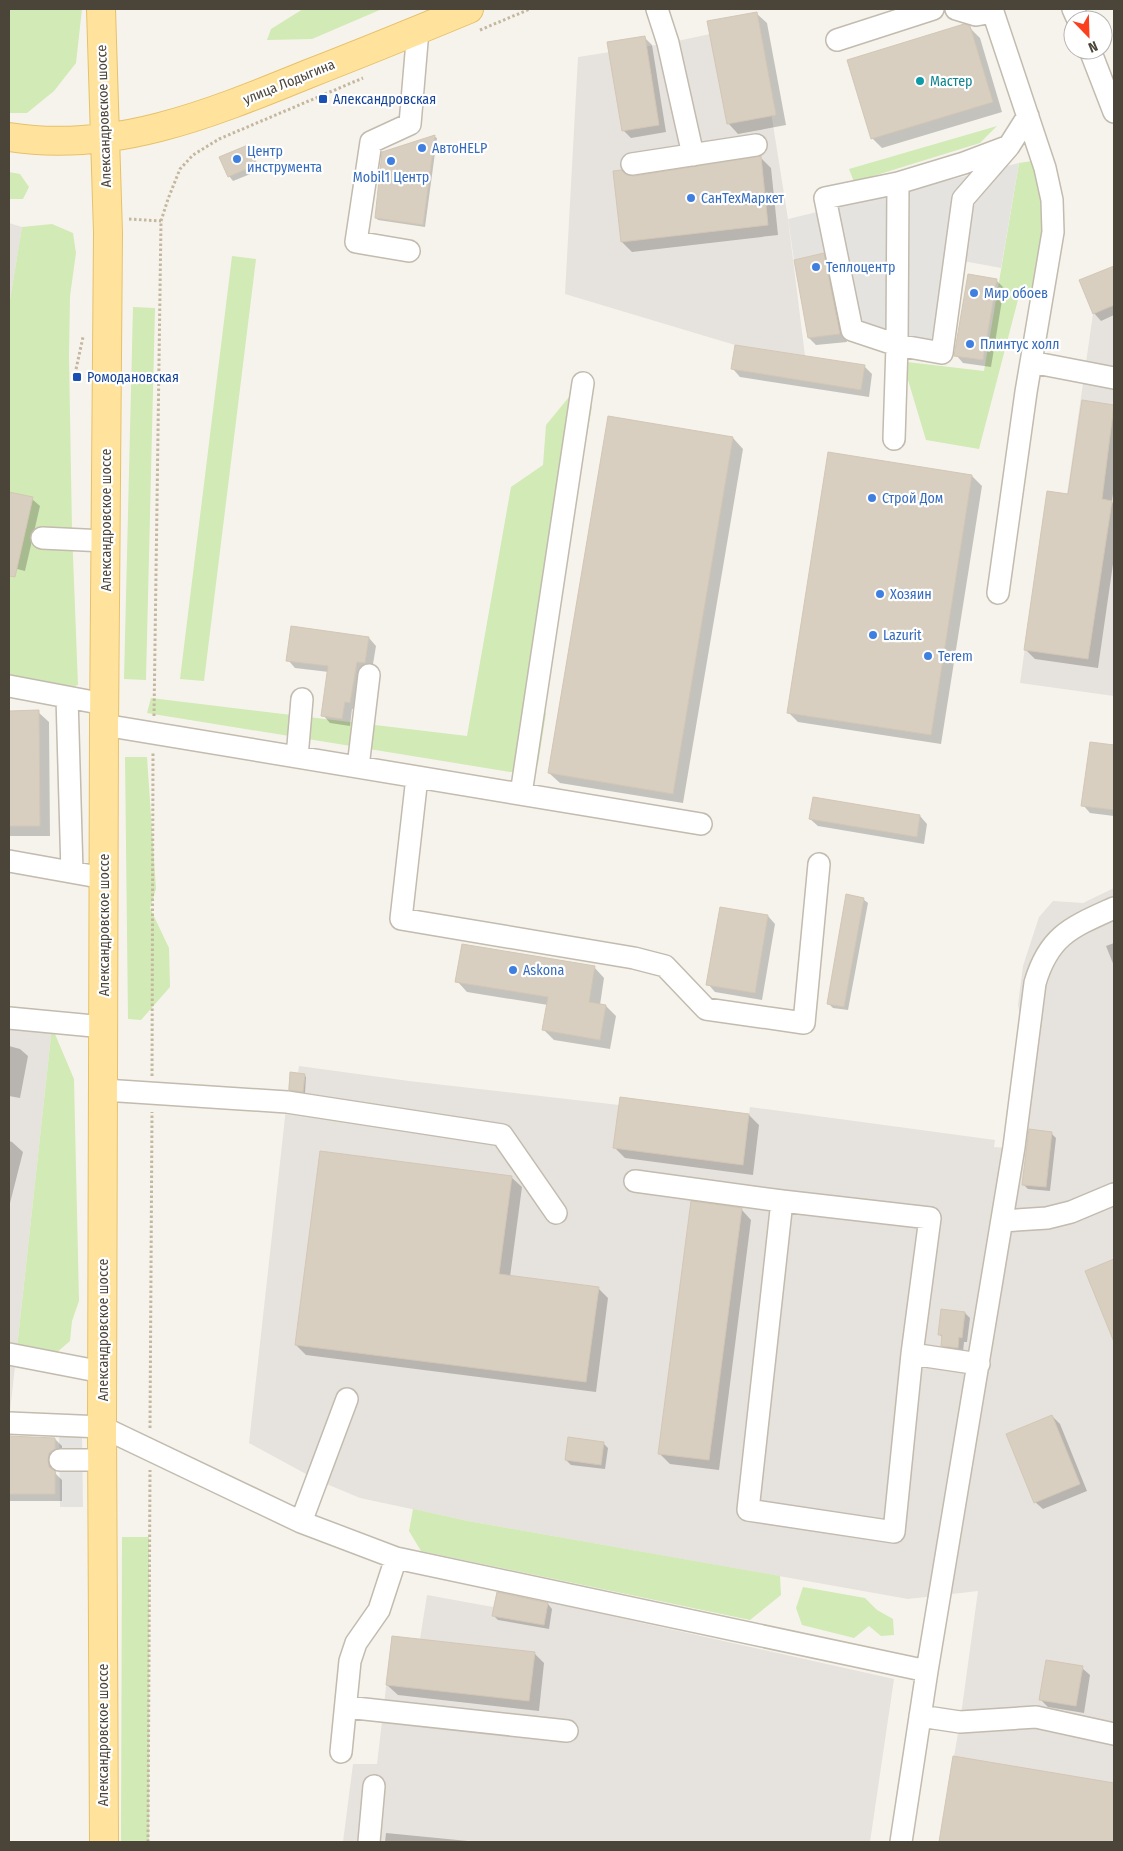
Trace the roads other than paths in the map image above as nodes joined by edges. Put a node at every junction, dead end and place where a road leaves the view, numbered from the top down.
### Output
1 (101, 9) edge
2 (657, 9) edge
3 (933, 9) edge
4 (956, 9) edge
5 (993, 10) edge
6 (473, 20) edge
7 (418, 30) junction
8 (837, 40) dead end
9 (1094, 60) edge
10 (1114, 112) edge
11 (1028, 116) junction
12 (9, 137) edge
13 (104, 139) junction
14 (756, 145) dead end
15 (1008, 146) junction
16 (693, 155) junction
17 (632, 164) dead end
18 (898, 183) junction
19 (409, 251) dead end
20 (897, 344) junction
21 (1031, 362) junction
22 (1114, 378) edge
23 (583, 383) dead end
24 (894, 439) dead end
25 (42, 538) dead end
26 (106, 541) junction
27 (998, 593) dead end
28 (369, 675) dead end
29 (9, 686) edge
30 (67, 697) junction
31 (302, 700) dead end
32 (104, 715) junction
33 (297, 757) junction
34 (358, 767) junction
35 (417, 777) junction
36 (521, 794) junction
37 (701, 824) dead end
38 (9, 862) edge
39 (819, 864) dead end
40 (72, 872) junction
41 (104, 878) junction
42 (1114, 908) edge
43 (9, 1018) edge
44 (104, 1027) junction
45 (104, 1090) junction
46 (635, 1181) dead end
47 (1114, 1194) edge
48 (782, 1200) junction
49 (556, 1213) dead end
50 (1002, 1221) junction
51 (9, 1354) edge
52 (912, 1354) junction
53 (978, 1364) junction
54 (102, 1372) junction
55 (347, 1399) dead end
56 (9, 1423) edge
57 (102, 1427) junction
58 (60, 1460) dead end
59 (102, 1460) junction
60 (301, 1522) junction
61 (396, 1558) junction
62 (927, 1671) junction
63 (346, 1707) junction
64 (920, 1716) junction
65 (567, 1731) dead end
66 (1114, 1734) edge
67 (341, 1752) dead end
68 (374, 1786) dead end
69 (104, 1842) edge
70 (369, 1842) edge
71 (901, 1842) edge

1 - 13 main road, Александровское шоссе
2 - 16 lane
3 - 8 lane
4 - 5 lane
5 - 11 lane
6 - 7 main road, улица Лодыгина
7 - 13 main road, улица Лодыгина
7 - 19 lane
9 - 10 lane
11 - 15 lane
11 - 21 lane
12 - 13 main road, улица Лодыгина
13 - 26 main road, Александровское шоссе
14 - 16 lane
15 - 18 lane
15 - 20 lane
16 - 17 lane
18 - 20 lane
18 - 20 lane
20 - 24 lane
21 - 22 lane
21 - 27 lane
23 - 36 lane
25 - 26 lane
26 - 32 main road, Александровское шоссе
28 - 34 lane
29 - 30 lane
30 - 32 lane
30 - 40 lane
31 - 33 lane
32 - 33 lane
32 - 41 main road, Александровское шоссе
33 - 34 lane
34 - 35 lane
35 - 36 lane
35 - 39 lane
36 - 37 lane
38 - 40 lane
40 - 41 lane
41 - 44 main road, Александровское шоссе
42 - 50 lane
43 - 44 lane
44 - 45 main road, Александровское шоссе
45 - 49 lane
45 - 54 main road, Александровское шоссе
46 - 48 lane
47 - 50 lane
48 - 52 lane
48 - 52 lane
50 - 53 lane
51 - 54 lane
52 - 53 lane
53 - 62 lane
54 - 57 main road, Александровское шоссе
55 - 60 lane
56 - 57 lane
57 - 59 main road, Александровское шоссе
57 - 60 lane
58 - 59 lane
59 - 69 main road, Александровское шоссе
60 - 61 lane
61 - 62 lane
61 - 63 lane
62 - 64 lane
63 - 65 lane
63 - 67 lane
64 - 66 lane
64 - 71 lane
68 - 70 lane

